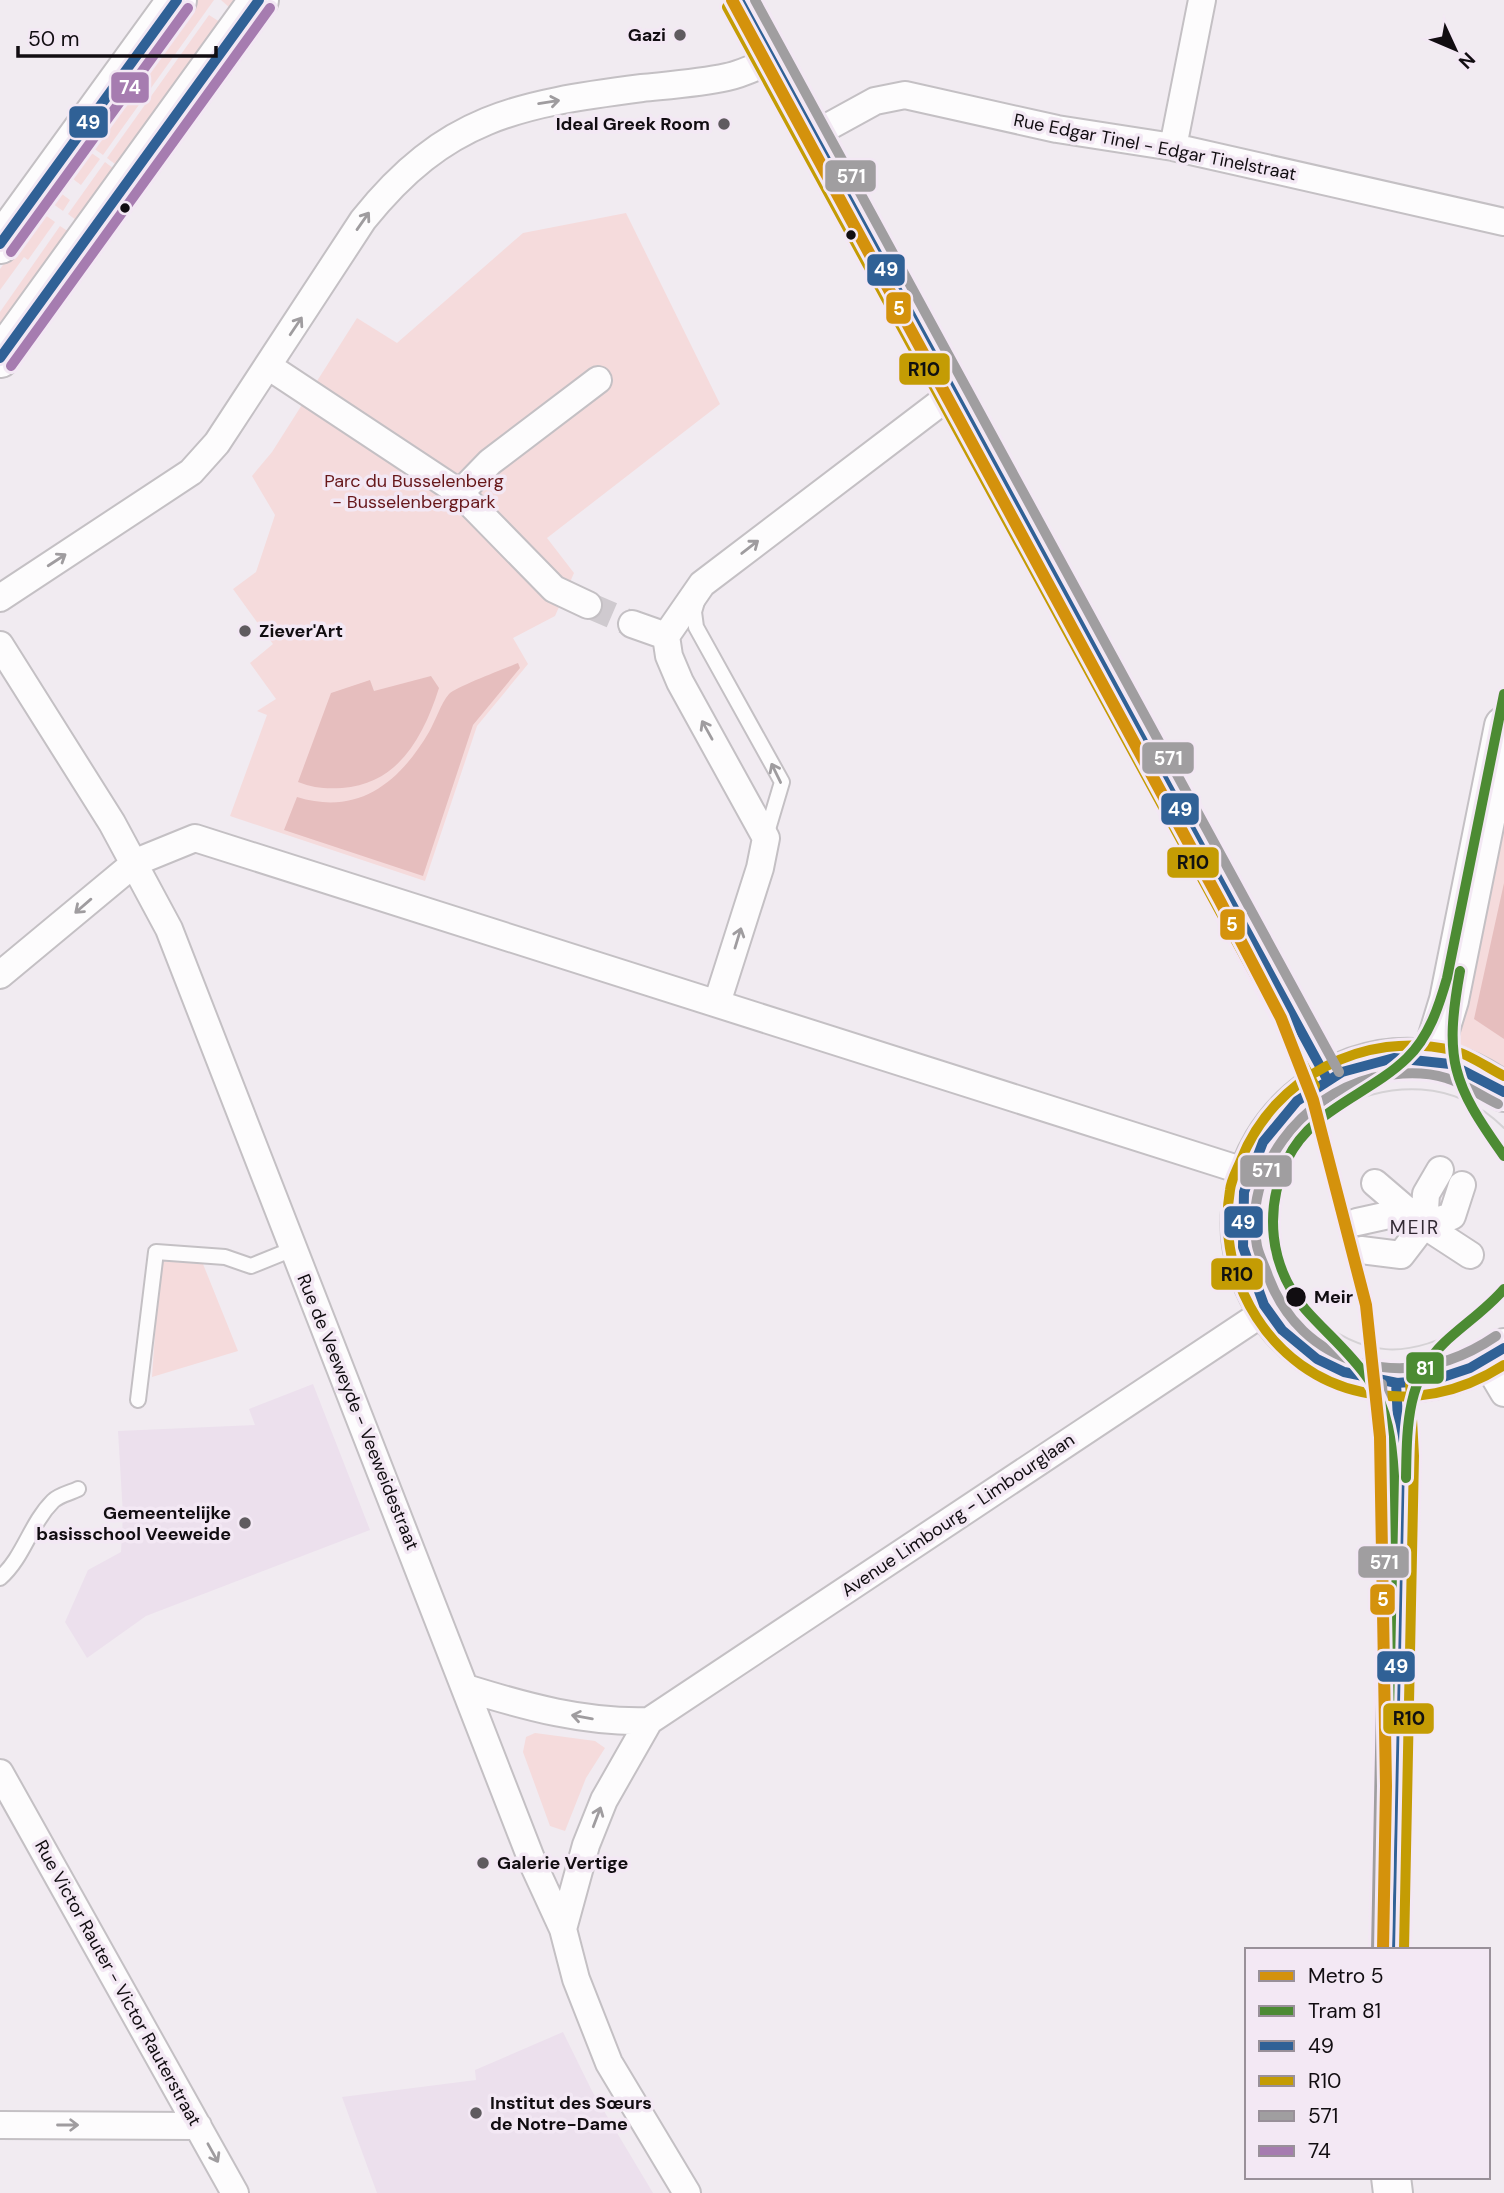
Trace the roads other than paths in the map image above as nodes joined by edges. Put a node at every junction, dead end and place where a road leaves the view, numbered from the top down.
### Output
1 (177, 0) edge
2 (258, 0) edge
3 (739, 0) edge
4 (1202, 0) edge
5 (772, 60) junction
6 (813, 135) junction
7 (1173, 147) junction
8 (1504, 222) edge
9 (0, 244) edge
10 (0, 358) edge
11 (268, 366) junction
12 (598, 380) dead end
13 (953, 393) junction
14 (460, 493) junction
15 (702, 584) junction
16 (0, 598) edge
17 (588, 605) tunnel mouth
18 (632, 624) tunnel mouth
19 (666, 636) junction
20 (0, 645) edge
21 (1504, 726) edge
22 (766, 838) junction
23 (136, 862) junction
24 (0, 975) edge
25 (717, 1003) junction
26 (1431, 1059) junction
27 (1327, 1079) junction
28 (1504, 1092) edge
29 (1440, 1170) dead end
30 (1247, 1172) junction
31 (1375, 1183) dead end
32 (1462, 1185) dead end
33 (1415, 1218) junction
34 (1357, 1222) dead end
35 (293, 1248) junction
36 (1362, 1250) dead end
37 (1470, 1255) dead end
38 (1267, 1310) junction
39 (1494, 1354) edge
40 (1396, 1383) junction
41 (1504, 1393) edge
42 (138, 1400) dead end
43 (78, 1489) dead end
44 (0, 1578) edge
45 (466, 1688) junction
46 (649, 1721) junction
47 (0, 1773) edge
48 (563, 1929) junction
49 (1390, 1948) edge
50 (0, 2125) edge
51 (198, 2126) junction
52 (235, 2193) edge
53 (687, 2193) edge

1 - 9 street
2 - 10 street
3 - 5 street
4 - 7 street
5 - 6 street
11 -> 5 street
6 - 7 street, Rue Edgar Tinel - Edgar Tinelstraat
6 - 13 street
7 - 8 street, Rue Edgar Tinel - Edgar Tinelstraat
11 - 14 street
16 -> 11 street
12 - 14 street
15 -> 13 street
13 - 27 street
14 - 17 street
15 - 19 street
22 -> 15 lane
18 - 19 street
22 -> 19 street
20 - 23 street, Rue de Veeweyde - Veeweidestraat
21 - 26 street
25 -> 22 street
23 -> 24 street
23 - 25 street
23 - 35 street, Rue de Veeweyde - Veeweidestraat
25 - 30 street
26 - 27 street
26 - 28 street
27 - 30 street
29 - 33 street
30 - 38 street
31 - 33 street
32 - 33 street
33 - 34 street
33 - 36 street
33 - 37 street
35 - 42 lane
35 - 45 street, Rue de Veeweyde - Veeweidestraat
38 - 40 street
38 - 46 street, Avenue Limbourg - Limbourglaan
39 - 40 street
39 - 41 street
40 - 49 street
43 - 44 lane
46 -> 45 street
45 - 48 street, Rue de Veeweyde - Veeweidestraat
48 -> 46 street, Avenue Limbourg - Limbourglaan
47 - 51 street, Rue Victor Rauter - Victor Rauterstraat
48 - 53 street, Rue de Veeweyde - Veeweidestraat
50 -> 51 street
51 -> 52 street, Rue Victor Rauter - Victor Rauterstraat

